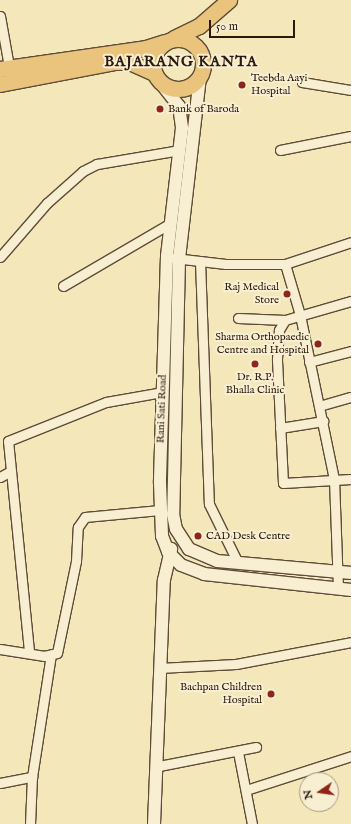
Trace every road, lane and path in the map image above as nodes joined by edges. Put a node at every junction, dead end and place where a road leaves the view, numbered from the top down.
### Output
1 (229, 0) edge
2 (214, 15) junction
3 (0, 16) edge
4 (169, 40) junction
5 (202, 55) junction
6 (5, 75) edge
7 (200, 77) junction
8 (157, 78) junction
9 (302, 82) dead end
10 (351, 90) edge
11 (351, 136) edge
12 (180, 150) junction
13 (280, 150) dead end
14 (171, 223) junction
15 (351, 242) edge
16 (167, 256) junction
17 (0, 257) edge
18 (179, 259) junction
19 (200, 261) junction
20 (285, 264) junction
21 (63, 286) dead end
22 (351, 301) edge
23 (300, 315) junction
24 (238, 318) dead end
25 (284, 320) junction
26 (351, 351) edge
27 (308, 362) junction
28 (163, 392) junction
29 (351, 397) edge
30 (320, 406) junction
31 (323, 421) junction
32 (280, 428) junction
33 (9, 472) junction
34 (0, 477) edge
35 (334, 479) junction
36 (351, 479) edge
37 (160, 510) junction
38 (180, 540) junction
39 (168, 552) junction
40 (238, 564) junction
41 (337, 572) junction
42 (351, 573) edge
43 (338, 589) junction
44 (351, 590) edge
45 (351, 642) edge
46 (0, 649) edge
47 (29, 651) junction
48 (51, 654) junction
49 (160, 668) junction
50 (256, 747) dead end
51 (238, 752) junction
52 (351, 756) edge
53 (159, 766) junction
54 (32, 777) junction
55 (0, 783) edge
56 (246, 790) junction
57 (30, 824) edge
58 (154, 824) edge
59 (252, 824) edge

1 - 2 main road
2 - 4 main road
2 - 5 main road
3 - 6 street
4 - 5 main road
4 - 6 main road
4 - 8 main road
5 - 7 main road
6 - 8 main road
7 - 8 main road
7 - 18 street
8 - 12 street, Rani Sati Road
9 - 10 street
11 - 13 street
12 - 14 street, Rani Sati Road
12 - 17 street
14 - 16 street, Rani Sati Road
14 - 21 street
15 - 20 street
16 - 18 street
16 - 28 street, Rani Sati Road
18 - 19 street
18 - 38 street
19 - 20 street
19 - 40 street
20 - 23 street
22 - 23 street
23 - 25 street
23 - 27 street
24 - 25 street
25 - 32 street
26 - 27 street
27 - 30 street
28 - 33 street
28 - 37 street, Rani Sati Road
29 - 30 street
30 - 31 street
31 - 32 street
31 - 35 street
32 - 35 street
33 - 34 street
33 - 47 street
35 - 36 street
35 - 41 street
37 - 39 street, Rani Sati Road
37 - 48 street
38 - 39 street
38 - 40 street
39 - 43 street, Rani Sati Road
39 - 49 street
40 - 41 street
41 - 42 street
41 - 43 street
43 - 44 street, Rani Sati Road
45 - 49 street
46 - 47 street
47 - 48 street
48 - 54 street
49 - 53 street
50 - 51 street
51 - 53 street
51 - 56 street
52 - 56 street
53 - 58 street
54 - 55 street
54 - 57 street
56 - 59 street

